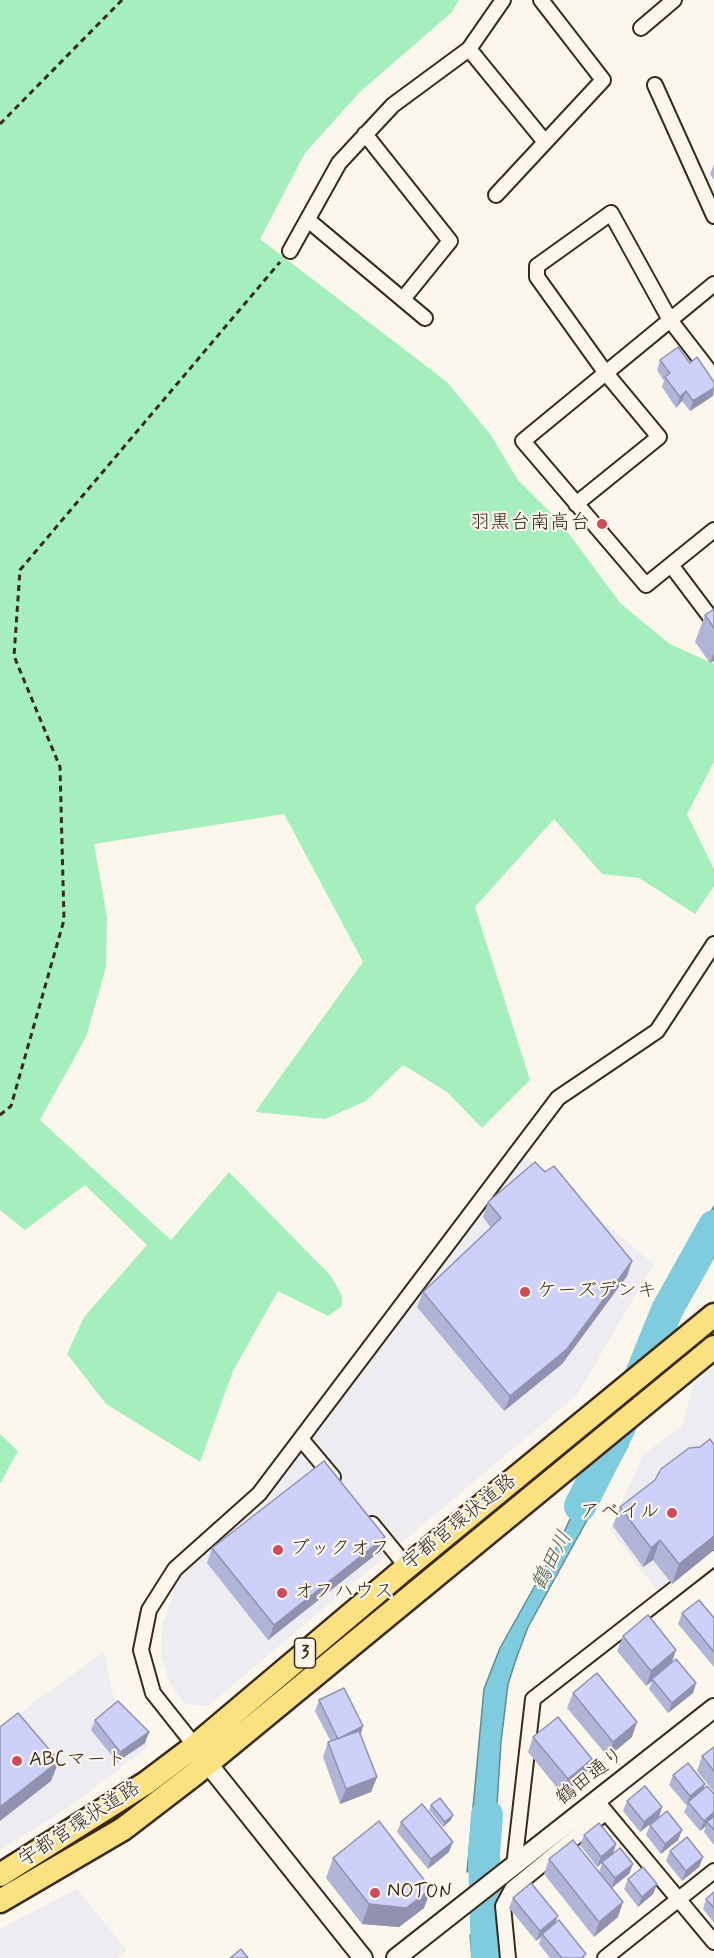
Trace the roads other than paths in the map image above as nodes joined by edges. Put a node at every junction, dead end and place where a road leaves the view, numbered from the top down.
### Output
1 (503, 0) edge
2 (541, 0) edge
3 (674, 0) edge
4 (641, 28) dead end
5 (469, 50) junction
6 (655, 85) dead end
7 (365, 134) junction
8 (545, 142) junction
9 (496, 195) dead end
10 (714, 216) edge
11 (308, 220) junction
12 (290, 251) road end
13 (714, 284) edge
14 (403, 299) junction
15 (425, 318) dead end
16 (670, 320) junction
17 (605, 372) junction
18 (714, 377) edge
19 (576, 504) junction
20 (714, 530) edge
21 (671, 565) junction
22 (714, 622) edge
23 (714, 944) edge
24 (701, 964) junction
25 (714, 971) edge
26 (714, 1314) edge
27 (714, 1347) edge
28 (301, 1439) junction
29 (339, 1484) edge
30 (362, 1512) edge
31 (714, 1558) edge
32 (407, 1567) junction
33 (714, 1708) edge
34 (201, 1755) junction
35 (601, 1807) junction
36 (514, 1866) junction
37 (714, 1871) edge
38 (0, 1875) edge
39 (678, 1900) junction
40 (0, 1901) edge
41 (714, 1942) edge
42 (363, 1958) edge
43 (396, 1958) edge
44 (508, 1958) edge
45 (605, 1958) edge

1 - 5 street
2 - 8 street
3 - 4 street
5 - 7 street
5 - 8 street
6 - 10 street
7 - 11 street
7 - 14 street
8 - 9 street
11 - 12 street
11 - 14 street
13 - 16 street
14 - 15 street
16 - 17 street
16 - 17 street
16 - 18 street
17 - 19 street
17 - 19 street
19 - 21 street
20 - 21 street
21 - 22 street
23 - 24 street
24 - 25 street
24 - 28 street
26 - 32 main road, 宇都宮環状道路 / 3
27 - 34 main road, 宇都宮環状道路 / 3
28 - 29 street
28 - 34 street
30 - 32 street
31 - 36 street
32 - 34 main road, 宇都宮環状道路 / 3
33 - 35 street, 鶴田通り
34 - 38 main road, 宇都宮環状道路 / 3
34 - 40 main road, 宇都宮環状道路 / 3
34 - 42 street
35 - 36 street, 鶴田通り
35 - 39 street
35 - 44 street
36 - 43 street, 鶴田通り
37 - 39 street
39 - 41 street
39 - 45 street

